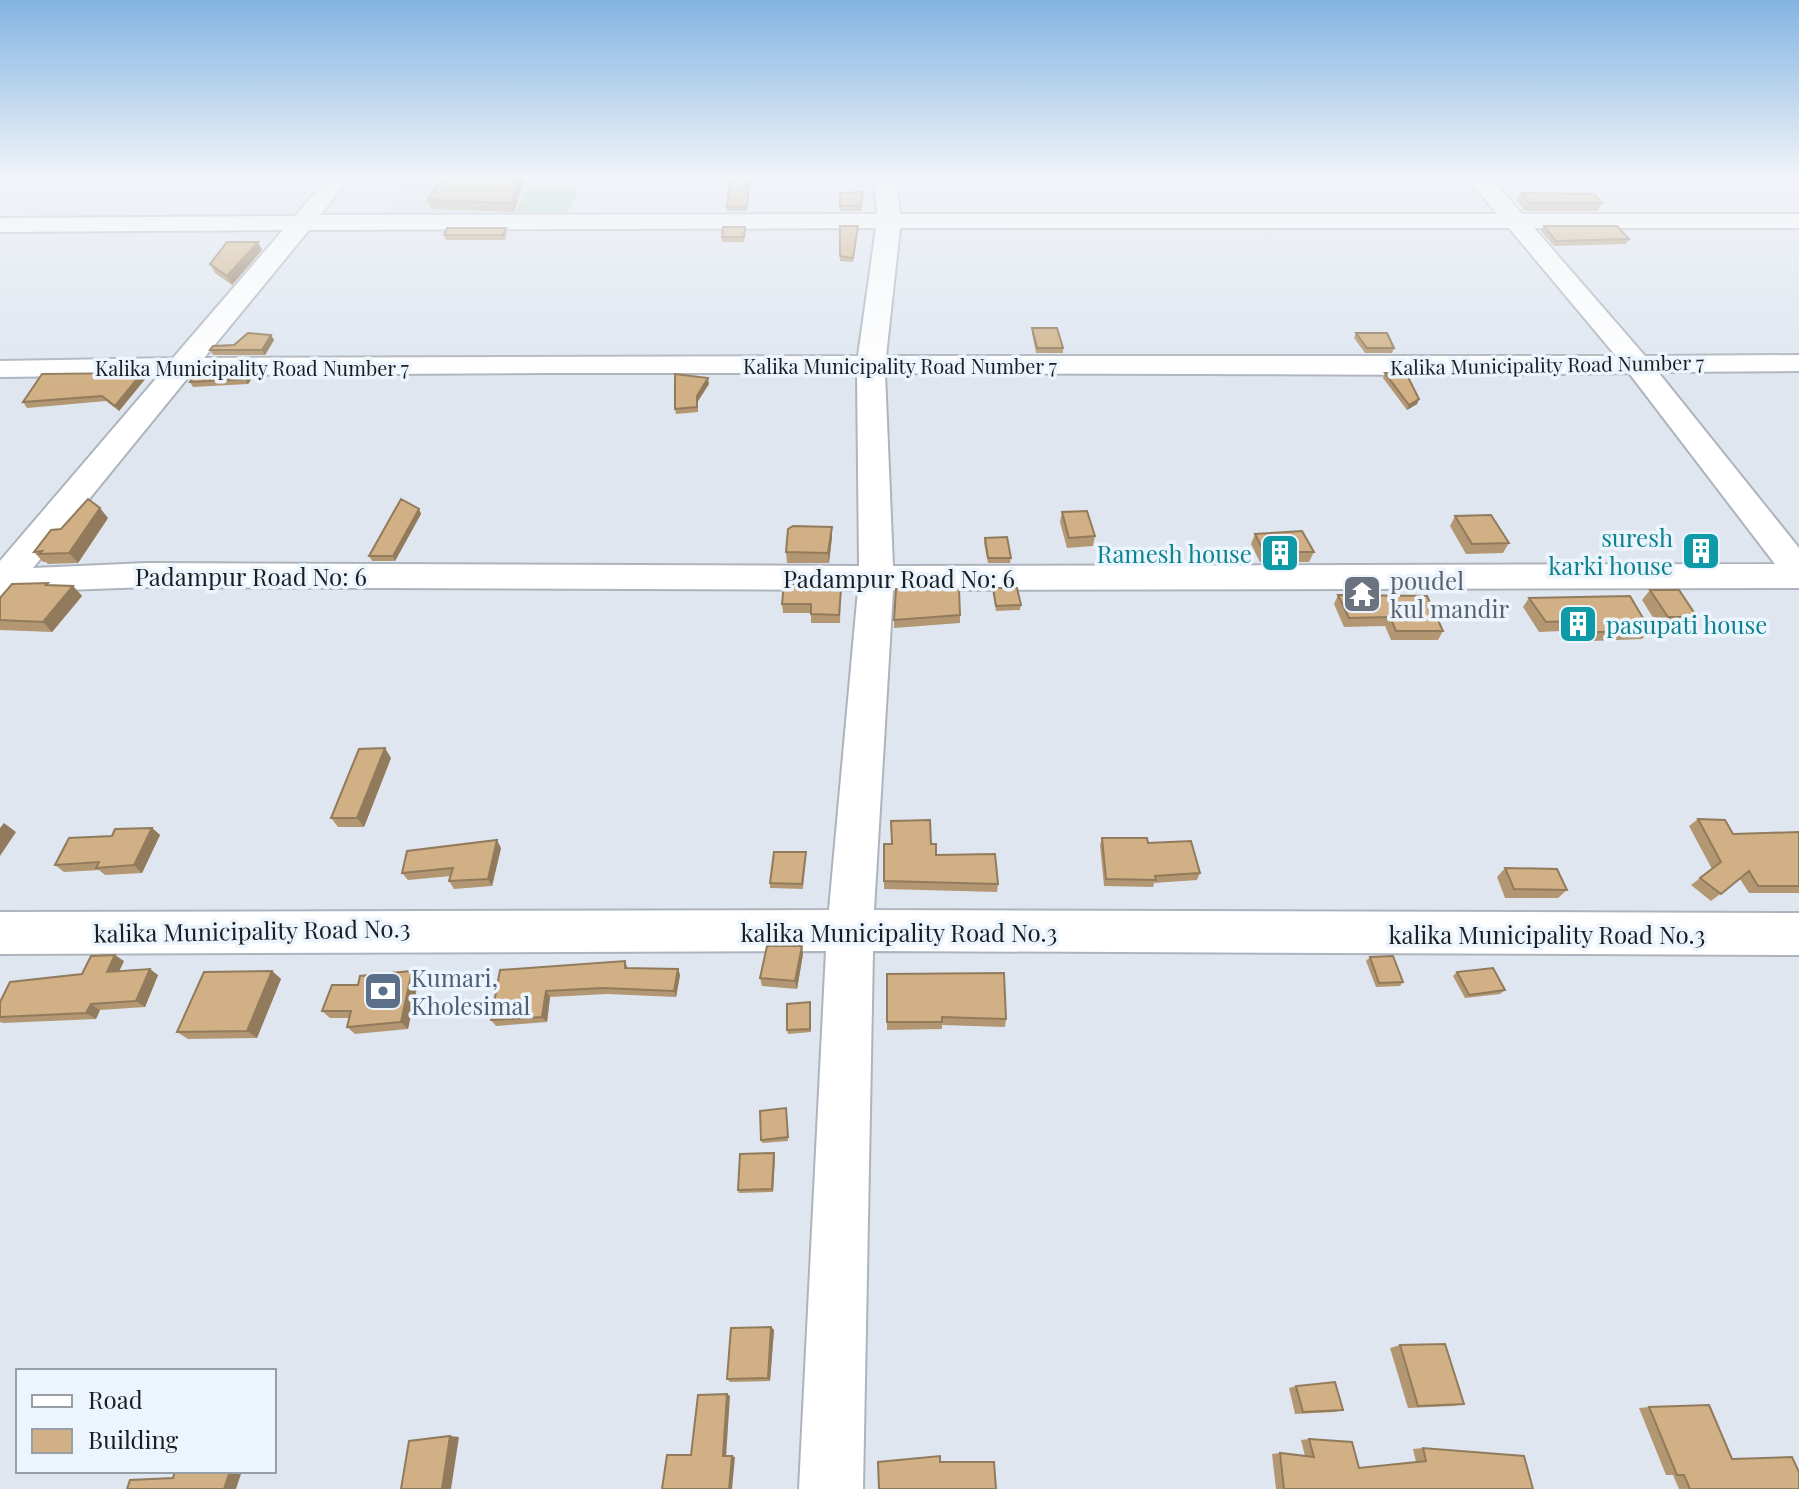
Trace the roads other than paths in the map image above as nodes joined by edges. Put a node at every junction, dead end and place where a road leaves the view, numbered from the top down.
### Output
1 (285, 245) edge
2 (886, 245) edge
3 (1535, 245) edge
4 (1635, 362) junction
5 (1799, 363) edge
6 (871, 365) junction
7 (181, 366) junction
8 (0, 369) edge
9 (1799, 574) edge
10 (876, 578) junction
11 (1, 582) edge
12 (0, 933) edge
13 (850, 933) junction
14 (1799, 934) edge
15 (831, 1489) edge

1 - 7 street
2 - 6 street
3 - 4 street
4 - 5 street, Kalika Municipality Road Number 7
4 - 6 street, Kalika Municipality Road Number 7
4 - 9 street
6 - 7 street, Kalika Municipality Road Number 7
6 - 10 street
7 - 8 street, Kalika Municipality Road Number 7
7 - 11 street
9 - 10 street, Padampur Road No: 6
10 - 11 street, Padampur Road No: 6
10 - 13 street
12 - 13 street, kalika Municipality Road No.3
13 - 14 street, kalika Municipality Road No.3
13 - 15 street

